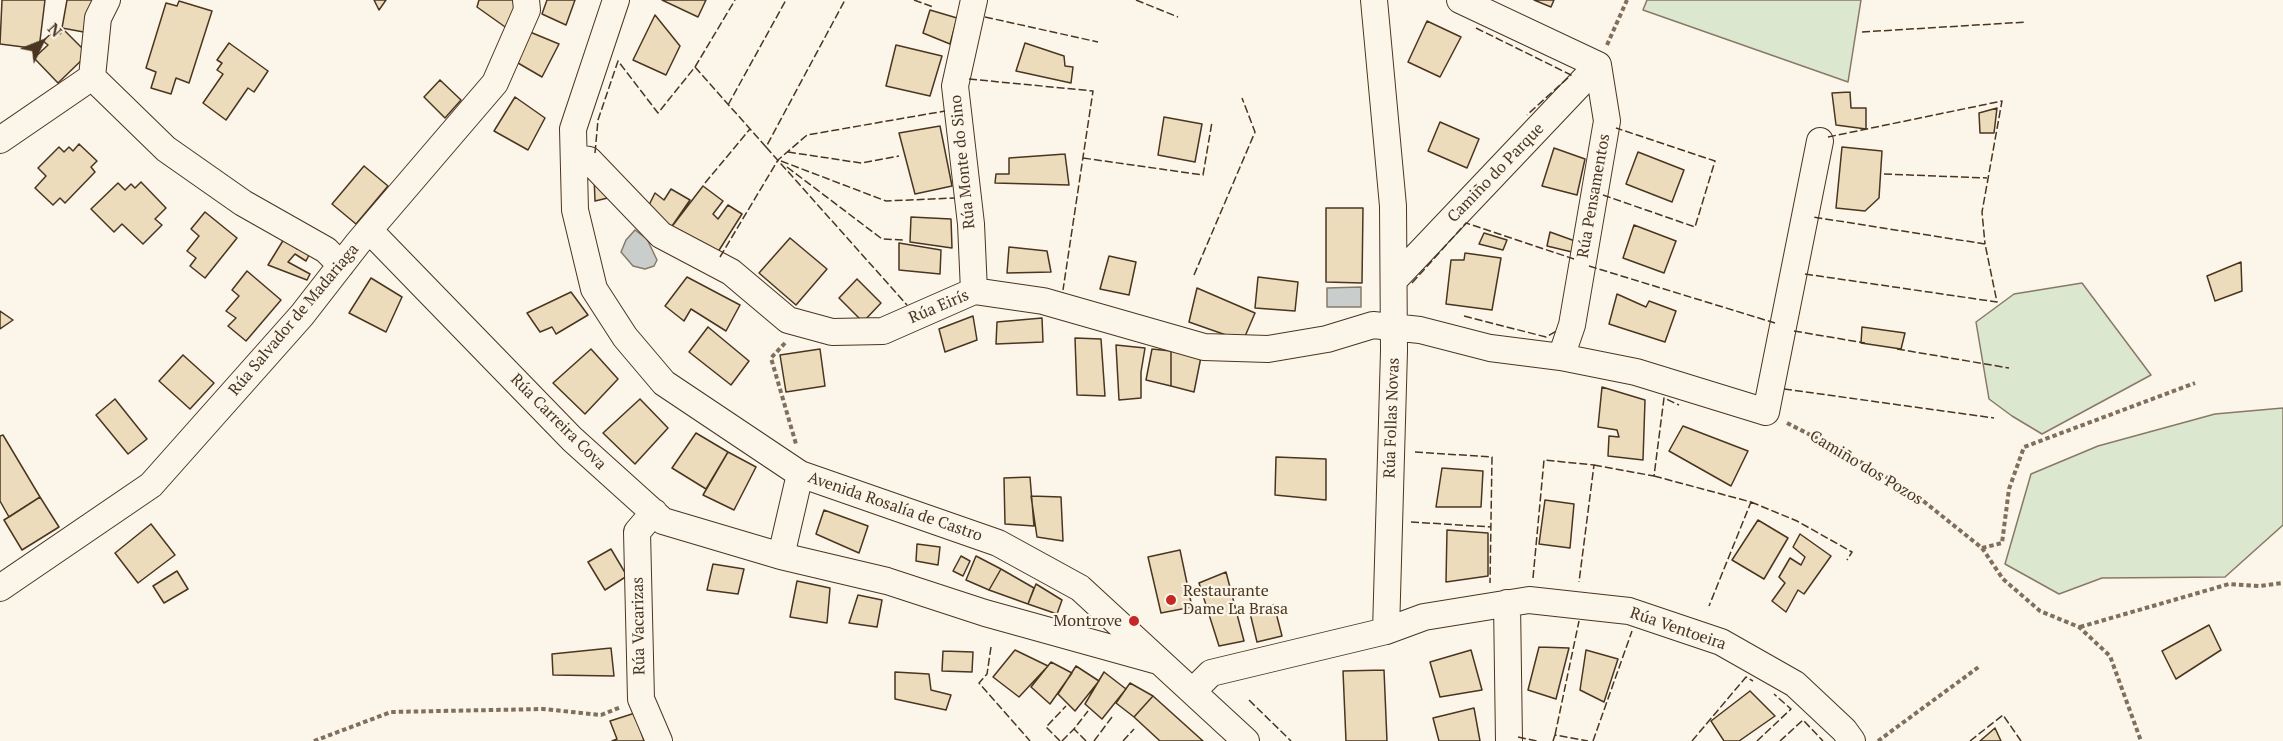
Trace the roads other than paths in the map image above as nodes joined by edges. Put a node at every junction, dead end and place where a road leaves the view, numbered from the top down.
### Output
1 (107, 0) edge
2 (526, 0) edge
3 (616, 0) edge
4 (974, 0) edge
5 (1374, 0) edge
6 (1468, 2) edge
7 (1598, 65) junction
8 (92, 77) junction
9 (0, 140) edge
10 (1820, 141) dead end
11 (574, 158) junction
12 (370, 231) junction
13 (341, 265) junction
14 (1394, 280) junction
15 (974, 291) junction
16 (1394, 329) junction
17 (1561, 357) junction
18 (800, 474) junction
19 (654, 512) junction
20 (781, 556) junction
21 (0, 588) edge
22 (1507, 603) junction
23 (1386, 631) junction
24 (1163, 662) junction
25 (1193, 690) junction
26 (659, 741) edge
27 (1246, 741) edge
28 (1509, 741) edge
29 (1852, 741) edge

1 - 8 street
2 - 12 street, Rúa Salvador de Madariaga
3 - 11 street, Avenida Rosalía de Castro
4 - 15 street, Rúa Monte do Sino
5 - 14 street, Rúa Follas Novas
6 - 7 street
7 - 14 street, Camiño do Parque
7 - 17 street, Rúa Pensamentos
8 - 9 street
8 - 13 street
10 - 17 street
11 - 15 street, Rúa Eirís
11 - 18 street, Avenida Rosalía de Castro
12 - 13 street, Rúa Salvador de Madariaga
12 - 19 street, Rúa Carreira Cova
13 - 21 street, Rúa Salvador de Madariaga
14 - 16 street, Rúa Follas Novas
15 - 16 street, Rúa Eirís
16 - 17 street
16 - 23 street, Rúa Follas Novas
18 - 20 street
18 - 24 street, Avenida Rosalía de Castro
19 - 20 street, Rúa Carreira Cova
19 - 26 street, Rúa Vacarizas
20 - 24 street, Rúa Carreira Cova
22 - 23 street, Rúa Ventoeira
22 - 28 street
22 - 29 street, Rúa Ventoeira
23 - 25 street
24 - 25 street, Avenida Rosalía de Castro
25 - 27 street, Avenida Rosalía de Castro

